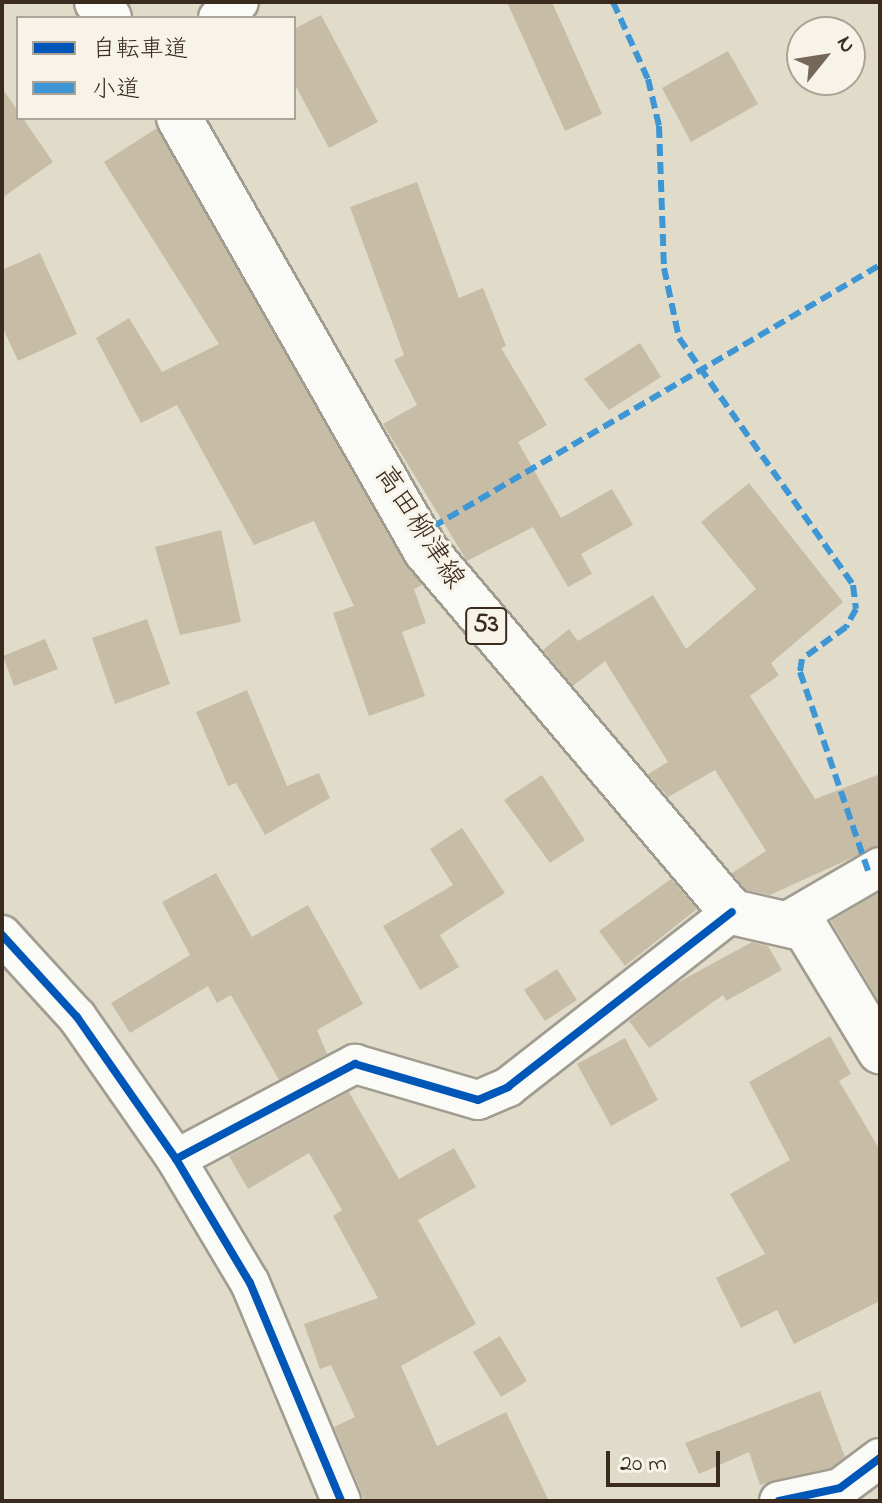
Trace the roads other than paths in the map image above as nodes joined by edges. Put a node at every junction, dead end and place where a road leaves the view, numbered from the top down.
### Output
1 (239, 2) edge
2 (221, 16) edge
3 (180, 120) edge
4 (880, 867) edge
5 (732, 912) junction
6 (782, 924) junction
7 (2, 935) edge
8 (880, 1051) edge
9 (176, 1159) junction
10 (880, 1458) edge
11 (341, 1501) edge
12 (779, 1501) edge

1 - 2 street
3 - 5 main road, 高田柳津線 / 53
4 - 6 street
5 - 6 main road
5 - 9 street
6 - 8 main road
7 - 9 street
9 - 11 street
10 - 12 street

